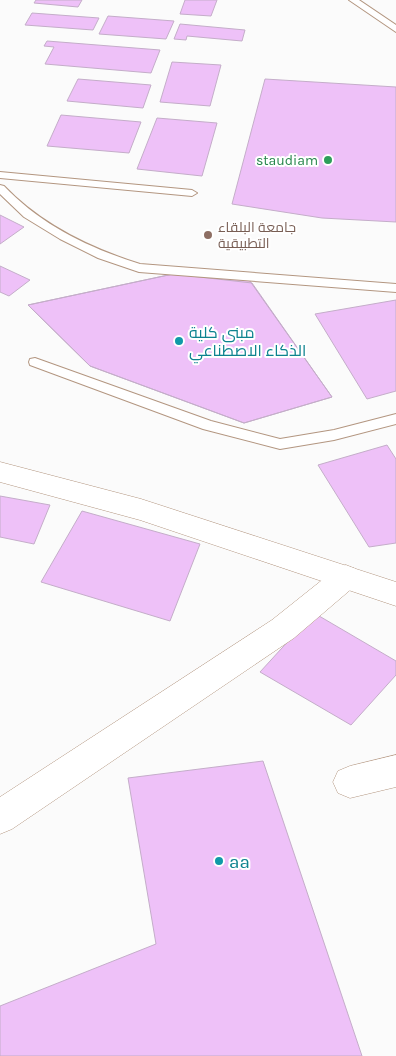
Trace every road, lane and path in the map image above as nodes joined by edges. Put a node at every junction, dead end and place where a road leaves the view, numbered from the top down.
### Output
1 (353, 0) edge
2 (396, 29) edge
3 (0, 175) edge
4 (0, 188) edge
5 (192, 193) dead end
6 (396, 288) edge
7 (34, 362) dead end
8 (396, 419) edge
9 (0, 472) edge
10 (346, 577) junction
11 (396, 594) edge
12 (396, 770) edge
13 (350, 782) dead end
14 (0, 818) edge

1 - 2 lane
3 - 5 lane
4 - 6 lane
7 - 8 lane
9 - 10 street
10 - 11 street
10 - 14 street
12 - 13 street

